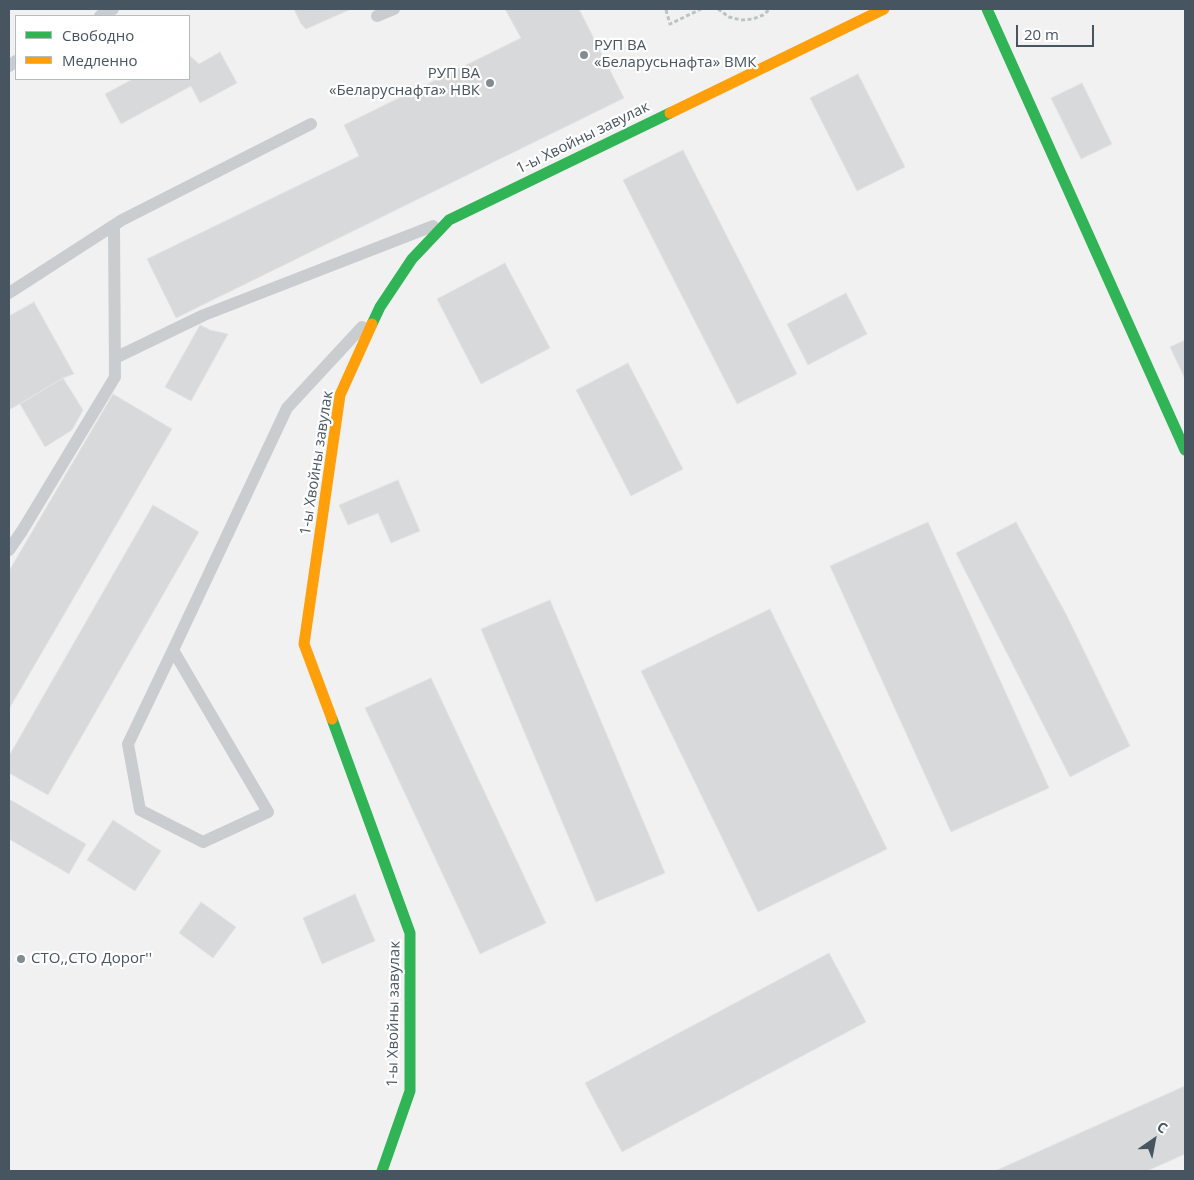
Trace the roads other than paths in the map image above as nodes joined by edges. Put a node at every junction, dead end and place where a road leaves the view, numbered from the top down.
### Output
1 (114, 9) edge
2 (394, 9) edge
3 (884, 9) edge
4 (987, 9) edge
5 (102, 15) edge
6 (377, 16) dead end
7 (311, 124) dead end
8 (450, 220) junction
9 (114, 226) junction
10 (9, 293) edge
11 (380, 307) junction
12 (114, 358) junction
13 (1185, 450) edge
14 (9, 550) edge
15 (172, 650) junction
16 (382, 1171) edge

1 - 5 lane
2 - 6 lane
3 - 8 street, 1-ы Хвойны завулак
4 - 13 street
7 - 9 lane
8 - 11 street, 1-ы Хвойны завулак
8 - 12 lane
9 - 10 lane
9 - 12 lane
11 - 15 lane
11 - 16 street, 1-ы Хвойны завулак
12 - 14 lane
15 - 15 lane

